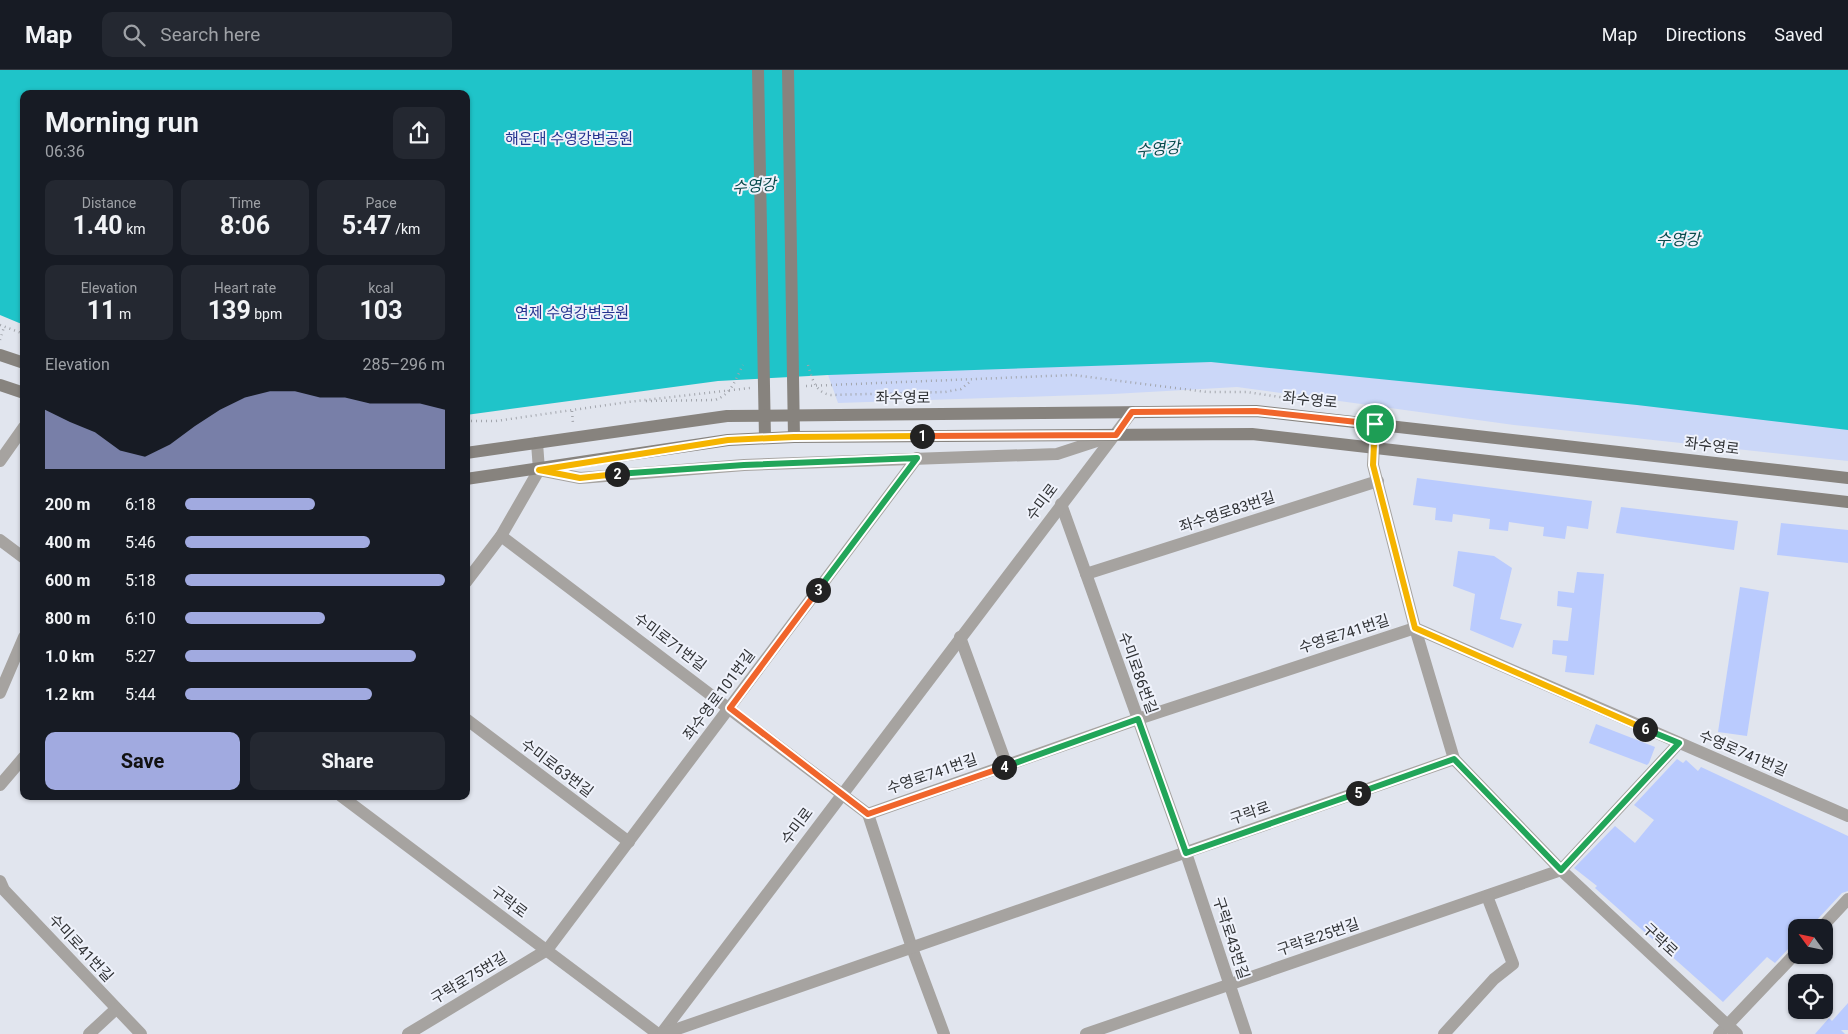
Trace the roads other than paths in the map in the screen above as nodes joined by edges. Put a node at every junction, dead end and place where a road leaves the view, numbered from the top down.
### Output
1 (758, 70) edge
2 (788, 70) edge
3 (0, 355) edge
4 (20, 362) edge
5 (0, 384) edge
6 (20, 392) edge
7 (1132, 412) junction
8 (794, 414) junction
9 (765, 415) junction
10 (1375, 424) junction
11 (20, 433) edge
12 (1116, 435) junction
13 (794, 437) junction
14 (765, 438) junction
15 (537, 443) junction
16 (1373, 447) junction
17 (470, 452) edge
18 (917, 458) junction
19 (0, 461) edge
20 (539, 470) junction
21 (1848, 478) edge
22 (470, 479) edge
23 (1378, 481) junction
24 (1848, 502) edge
25 (1061, 504) junction
26 (501, 536) junction
27 (0, 540) edge
28 (20, 555) edge
29 (1086, 574) junction
30 (470, 577) edge
31 (1415, 628) junction
32 (960, 637) junction
33 (20, 646) edge
34 (0, 693) edge
35 (730, 708) junction
36 (1138, 719) junction
37 (470, 722) edge
38 (1679, 743) junction
39 (1454, 759) junction
40 (20, 762) edge
41 (1007, 766) junction
42 (0, 785) edge
43 (842, 793) junction
44 (346, 800) edge
45 (868, 814) junction
46 (1848, 816) edge
47 (628, 842) junction
48 (1186, 853) junction
49 (1561, 870) junction
50 (0, 882) edge
51 (1487, 896) junction
52 (1848, 899) edge
53 (1829, 919) edge
54 (912, 948) junction
55 (547, 950) junction
56 (1788, 962) edge
57 (1229, 984) junction
58 (116, 1009) junction
59 (1728, 1031) edge
60 (89, 1034) edge
61 (141, 1034) edge
62 (408, 1034) edge
63 (661, 1034) edge
64 (944, 1034) edge
65 (1086, 1034) edge
66 (1246, 1034) edge
67 (1444, 1034) edge

1 - 9 main road
2 - 8 main road
3 - 4 main road
5 - 6 main road
7 - 8 main road, 좌수영로
7 - 10 main road, 좌수영로
7 - 12 street, 수미로
8 - 9 main road, 좌수영로
8 - 13 main road
9 - 14 main road
9 - 15 main road, 좌수영로
10 - 16 street
10 - 21 main road, 좌수영로
11 - 19 street
12 - 13 main road
12 - 16 main road
12 - 18 street
12 - 25 street, 수미로
13 - 14 main road
14 - 20 main road
15 - 17 main road, 좌수영로
15 - 20 street
16 - 23 street
16 - 24 main road
18 - 20 street
18 - 35 street, 좌수영로101번길
20 - 22 main road
20 - 26 street
23 - 29 street, 좌수영로83번길
23 - 31 street
25 - 29 street, 수미로86번길
25 - 32 street, 수미로
26 - 30 street
26 - 35 street, 수미로71번길
27 - 28 street
29 - 36 street, 수미로86번길
31 - 36 street, 수영로741번길
31 - 38 street, 수영로741번길
31 - 39 street
32 - 41 street
32 - 43 street, 수미로
33 - 34 street
35 - 43 street, 수미로71번길
35 - 47 street, 좌수영로101번길
36 - 41 street, 수영로741번길
36 - 48 street, 수미로86번길
37 - 47 street, 수미로63번길
38 - 46 street, 수영로741번길
38 - 49 street
39 - 48 street, 구락로
39 - 49 street, 구락로
40 - 42 street
41 - 45 street, 수영로741번길
43 - 45 street
43 - 63 street, 수미로
44 - 55 street, 구락로
45 - 54 street
47 - 55 street, 좌수영로101번길
48 - 54 street, 구락로
48 - 57 street, 구락로43번길
49 - 51 street, 구락로25번길
49 - 59 street, 구락로
50 - 58 street, 수미로41번길
51 - 57 street, 구락로25번길
51 - 67 street
52 - 53 street
54 - 63 street, 구락로
54 - 64 street
55 - 62 street, 구락로75번길
55 - 63 street, 구락로
56 - 59 street
57 - 65 street, 구락로25번길
57 - 66 street, 구락로43번길
58 - 60 street
58 - 61 street, 수미로41번길

